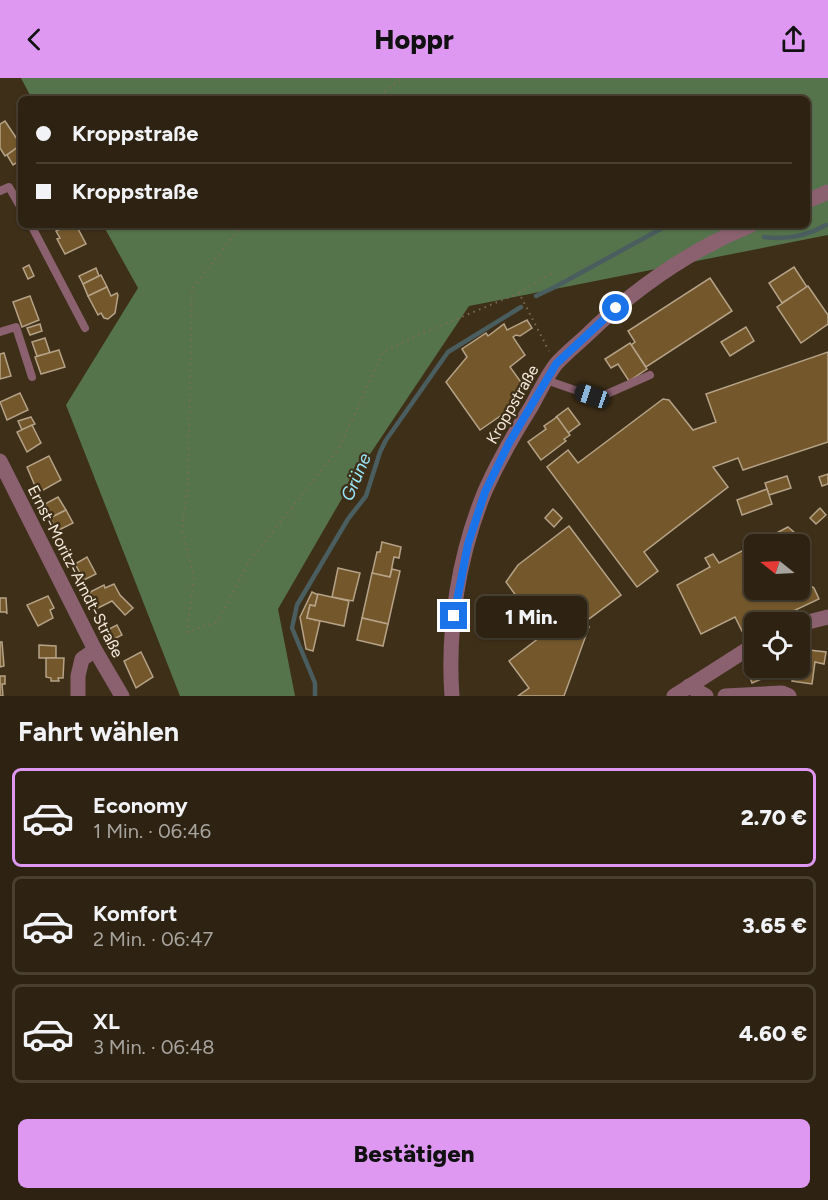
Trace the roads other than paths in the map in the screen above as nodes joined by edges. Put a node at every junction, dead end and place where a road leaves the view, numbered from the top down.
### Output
1 (0, 191) edge
2 (828, 192) edge
3 (810, 200) edge
4 (18, 203) edge
5 (33, 228) edge
6 (744, 228) edge
7 (85, 328) dead end
8 (0, 332) edge
9 (650, 375) dead end
10 (32, 377) dead end
11 (546, 380) junction
12 (0, 461) edge
13 (828, 616) edge
14 (810, 621) edge
15 (95, 650) junction
16 (744, 651) edge
17 (689, 686) junction
18 (78, 696) edge
19 (122, 696) edge
20 (453, 696) edge
21 (674, 696) edge
22 (706, 696) edge
23 (725, 696) edge
24 (789, 696) edge

1 - 4 lane
2 - 3 street
5 - 7 lane
6 - 11 street, Kroppstraße
8 - 10 lane
9 - 11 lane
11 - 20 street, Kroppstraße
12 - 15 street, Ernst-Moritz-Arndt-Straße
13 - 14 street
15 - 18 street
15 - 19 street, Ernst-Moritz-Arndt-Straße
16 - 17 street
17 - 21 street
17 - 22 street
23 - 24 street

